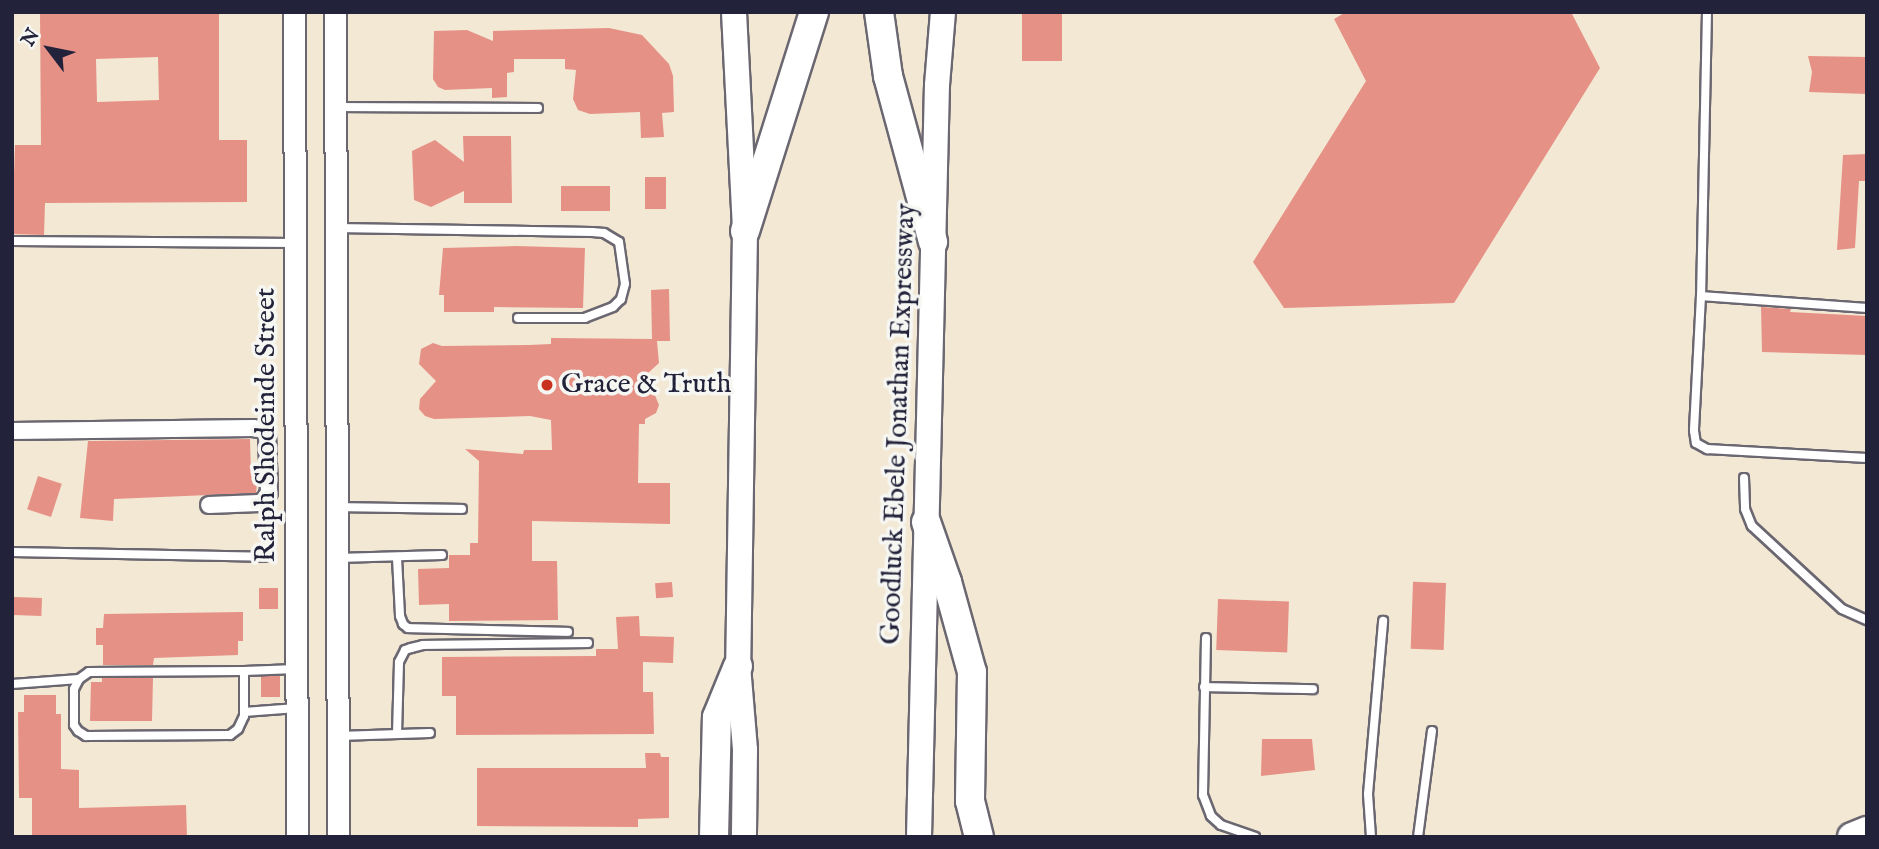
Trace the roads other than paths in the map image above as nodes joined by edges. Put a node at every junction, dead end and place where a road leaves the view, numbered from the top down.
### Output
1 (294, 12) edge
2 (335, 12) edge
3 (734, 12) edge
4 (814, 12) edge
5 (879, 12) edge
6 (943, 12) edge
7 (1707, 12) edge
8 (335, 107) junction
9 (538, 107) dead end
10 (336, 228) junction
11 (746, 231) junction
12 (12, 241) edge
13 (933, 242) junction
14 (295, 243) junction
15 (1701, 296) junction
16 (1867, 308) edge
17 (518, 318) dead end
18 (12, 431) edge
19 (1867, 457) edge
20 (1744, 478) dead end
21 (209, 505) dead end
22 (337, 507) junction
23 (462, 509) dead end
24 (926, 522) junction
25 (12, 552) edge
26 (442, 555) dead end
27 (264, 557) dead end
28 (337, 558) junction
29 (397, 558) junction
30 (1867, 620) edge
31 (1383, 621) dead end
32 (568, 632) dead end
33 (1206, 638) dead end
34 (588, 643) dead end
35 (738, 666) junction
36 (296, 669) junction
37 (244, 671) junction
38 (79, 679) junction
39 (12, 684) edge
40 (1204, 687) junction
41 (1313, 689) dead end
42 (297, 708) junction
43 (244, 712) junction
44 (1432, 731) dead end
45 (430, 733) dead end
46 (397, 734) junction
47 (338, 736) junction
48 (1867, 831) edge
49 (297, 837) edge
50 (338, 837) edge
51 (714, 837) edge
52 (744, 837) edge
53 (919, 837) edge
54 (979, 837) edge
55 (1255, 837) edge
56 (1371, 837) edge
57 (1418, 837) edge
58 (1852, 837) edge

1 - 14 street, Ralph Shodeinde Street
2 - 8 street
3 - 11 main road
4 - 11 highway
5 - 13 highway
6 - 13 main road, Goodluck Ebele Jonathan Expressway
7 - 15 lane
8 - 9 lane
8 - 10 street
10 - 17 lane
10 - 22 street
11 - 35 main road
12 - 14 lane
13 - 24 main road, Goodluck Ebele Jonathan Expressway
14 - 36 street, Ralph Shodeinde Street
15 - 16 lane
15 - 19 lane
18 - 21 street
20 - 30 lane
22 - 23 lane
22 - 28 street
24 - 53 main road, Goodluck Ebele Jonathan Expressway
24 - 54 highway
25 - 27 lane
26 - 29 lane
28 - 29 lane
28 - 47 street
29 - 32 lane
31 - 56 lane
33 - 40 lane
34 - 46 lane
35 - 51 highway
35 - 52 main road
36 - 37 lane
36 - 42 street, Ralph Shodeinde Street
37 - 38 lane
37 - 43 lane
38 - 39 lane
38 - 43 lane
40 - 41 lane
40 - 55 lane
42 - 43 lane
42 - 49 street, Ralph Shodeinde Street
44 - 57 lane
45 - 46 lane
46 - 47 lane
47 - 50 street
48 - 58 highway

